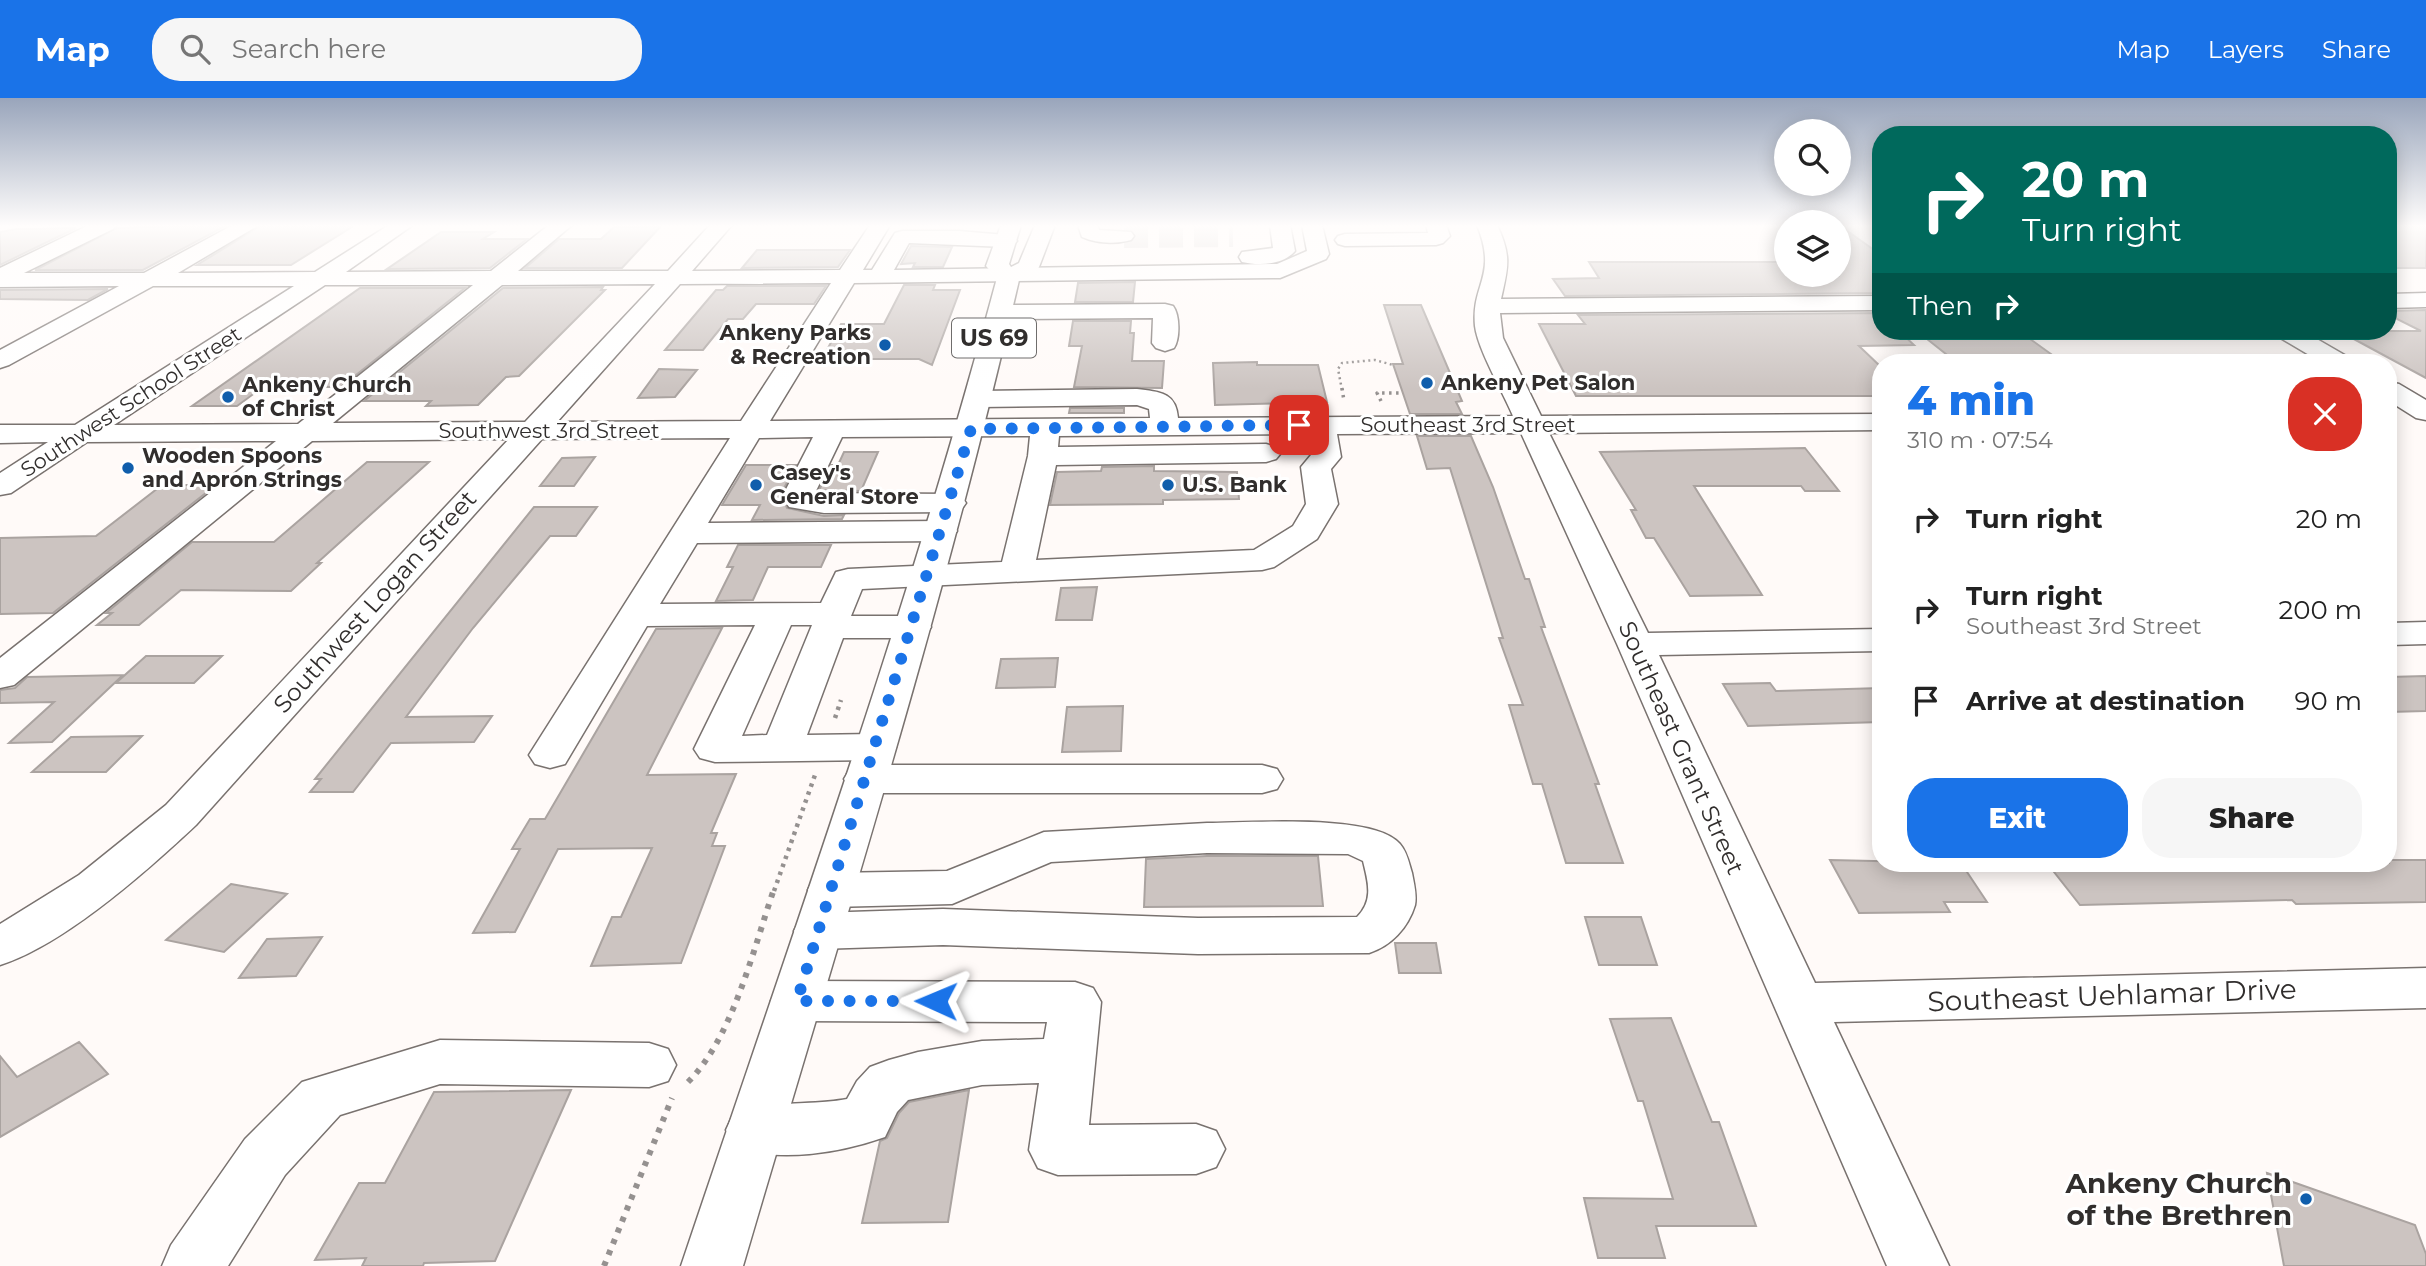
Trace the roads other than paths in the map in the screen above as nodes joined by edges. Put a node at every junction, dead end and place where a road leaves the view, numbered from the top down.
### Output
1 (113, 280) edge
2 (150, 280) junction
3 (192, 280) edge
4 (320, 280) edge
5 (494, 280) edge
6 (673, 280) edge
7 (845, 280) edge
8 (1008, 280) edge
9 (1496, 280) edge
10 (2426, 300) edge
11 (2397, 301) edge
12 (1872, 303) edge
13 (1488, 306) junction
14 (1001, 312) junction
15 (1165, 336) dead end
16 (2301, 340) edge
17 (2325, 354) edge
18 (0, 359) edge
19 (2397, 395) edge
20 (1038, 398) junction
21 (975, 414) junction
22 (1333, 414) junction
23 (2426, 414) edge
24 (2397, 416) edge
25 (1872, 422) edge
26 (1532, 425) junction
27 (1253, 426) junction
28 (1164, 427) junction
29 (305, 432) junction
30 (531, 432) junction
31 (0, 434) edge
32 (80, 434) junction
33 (1041, 437) junction
34 (824, 443) junction
35 (759, 450) junction
36 (1266, 453) junction
37 (1316, 467) junction
38 (0, 486) edge
39 (946, 517) junction
40 (687, 533) junction
41 (1017, 570) junction
42 (928, 577) junction
43 (636, 615) junction
44 (778, 615) junction
45 (832, 621) junction
46 (913, 626) junction
47 (2426, 633) edge
48 (2397, 634) edge
49 (1872, 640) edge
50 (1635, 644) junction
51 (0, 677) edge
52 (782, 748) junction
53 (550, 755) dead end
54 (870, 763) junction
55 (1262, 779) dead end
56 (947, 907) junction
57 (824, 911) junction
58 (0, 947) edge
59 (2426, 988) edge
60 (797, 1001) junction
61 (1798, 1003) junction
62 (1068, 1060) junction
63 (649, 1065) dead end
64 (754, 1130) junction
65 (1196, 1149) dead end
66 (193, 1266) edge
67 (712, 1266) edge
68 (1918, 1266) edge

1 - 2 street
2 - 3 street
2 - 18 street
4 - 32 street, Southwest School Street
5 - 29 street
6 - 30 street, Southwest Logan Street
7 - 35 street
8 - 14 street, US 69
9 - 13 street, Southeast Grant Street
10 - 11 street
12 - 13 street
13 - 26 street, Southeast Grant Street
14 - 15 street
14 - 21 street, US 69
16 - 17 street
19 - 23 street
20 - 21 street
20 - 28 street
20 - 33 street
21 - 33 street, Southeast 3rd Street
21 - 34 street, Southwest 3rd Street
21 - 39 street, US 69
22 - 26 street, Southeast 3rd Street
22 - 27 street, Southeast 3rd Street
22 - 37 street
23 - 24 street
25 - 26 street, Southeast 3rd Street
26 - 50 street, Southeast Grant Street
27 - 28 street, Southeast 3rd Street
27 - 36 street
28 - 33 street, Southeast 3rd Street
29 - 30 street, Southwest 3rd Street
29 - 32 street, Southwest 3rd Street
29 - 51 street
30 - 35 street, Southwest 3rd Street
30 - 58 street, Southwest Logan Street
31 - 32 street, Southwest 3rd Street
32 - 38 street, Southwest School Street
33 - 36 street
33 - 41 street
34 - 35 street
34 - 35 street, Southwest 3rd Street
34 - 39 street
35 - 40 street
36 - 37 street
37 - 41 street
39 - 40 street
39 - 42 street, US 69
40 - 43 street
41 - 42 street
42 - 45 street
42 - 46 street, US 69
43 - 44 street
43 - 53 street
44 - 45 street
44 - 52 street
45 - 46 street
45 - 52 street
46 - 54 street, US 69
47 - 48 street
49 - 50 street
50 - 61 street, Southeast Grant Street
52 - 54 street
54 - 55 street
54 - 57 street, US 69
56 - 56 street
56 - 57 street
57 - 60 street, US 69
59 - 61 street, Southeast Uehlamar Drive
60 - 62 street
60 - 64 street, US 69
61 - 68 street, Southeast Grant Street
62 - 64 street
62 - 65 street
63 - 66 street
64 - 67 street, US 69

